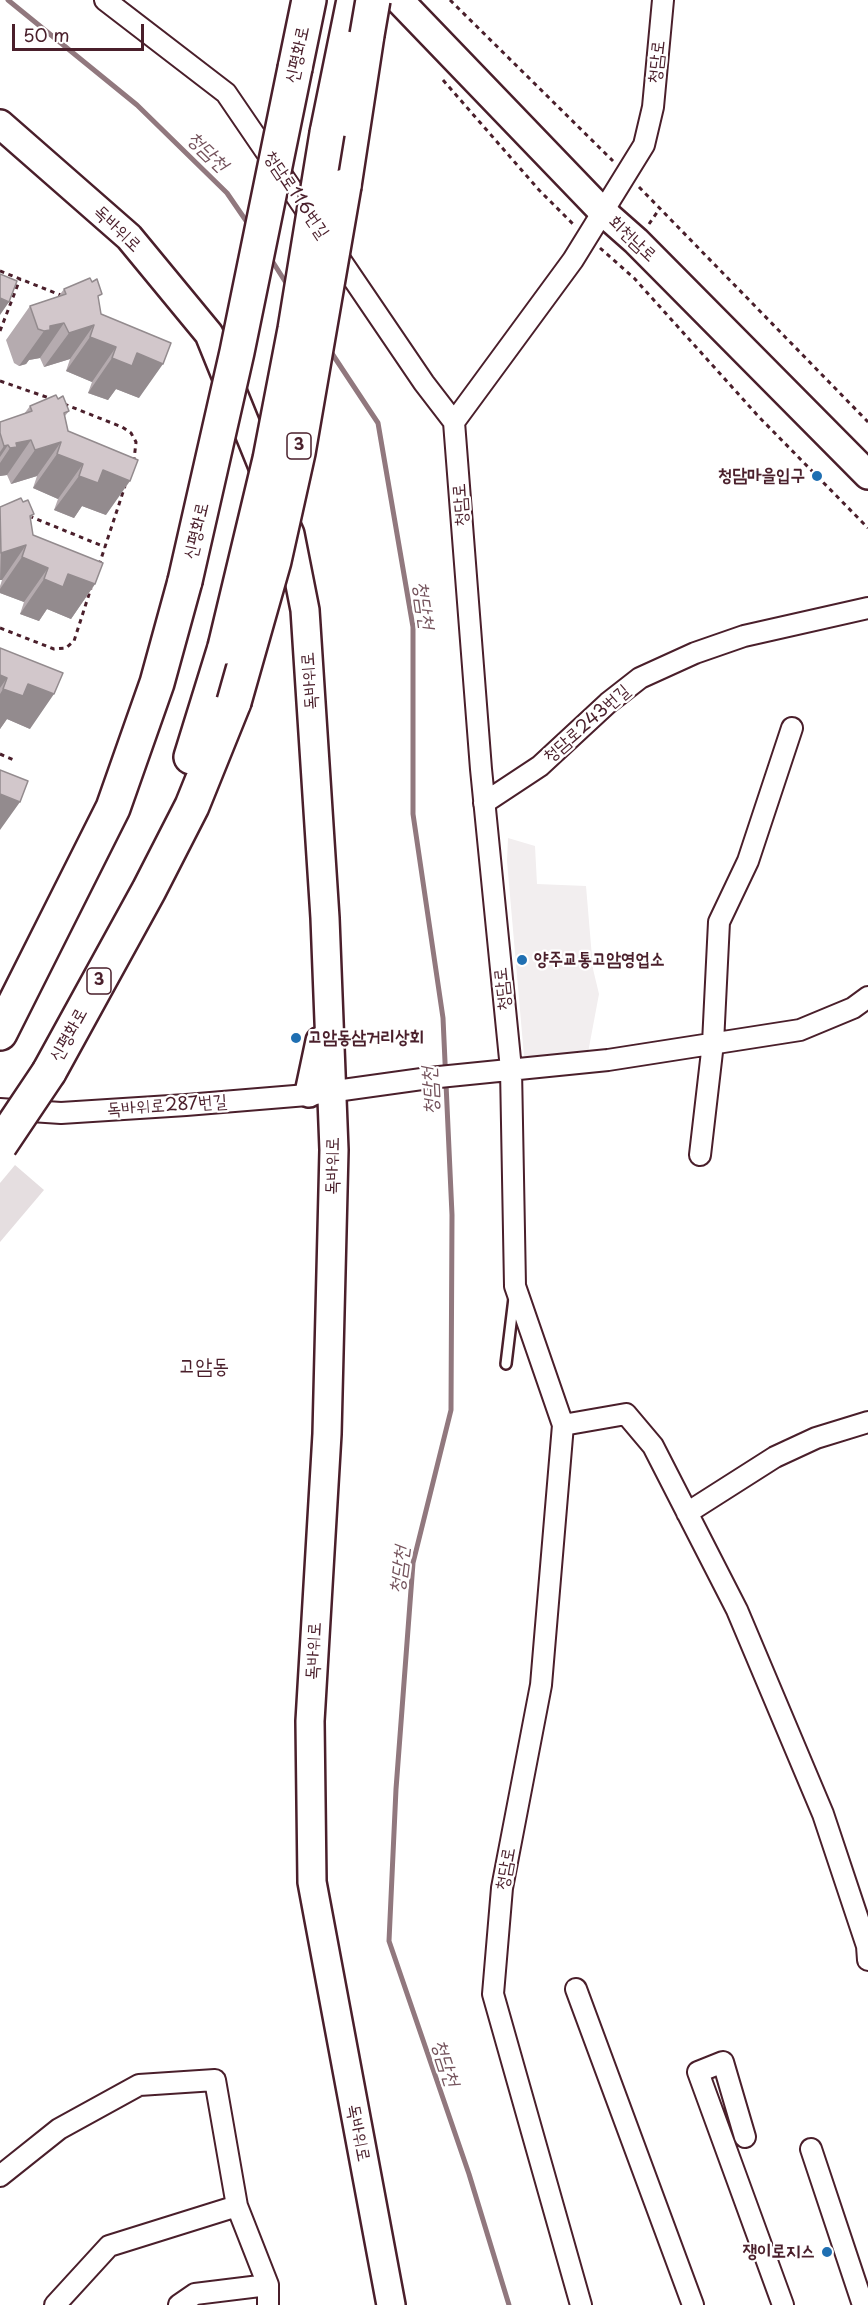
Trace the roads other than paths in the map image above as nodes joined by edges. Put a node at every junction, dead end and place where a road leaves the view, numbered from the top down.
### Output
1 (105, 0) edge
2 (309, 0) edge
3 (373, 0) edge
4 (399, 0) edge
5 (663, 0) edge
6 (357, 19) edge
7 (0, 124) edge
8 (602, 211) junction
9 (454, 422) junction
10 (868, 475) edge
11 (868, 608) edge
12 (792, 728) dead end
13 (484, 803) junction
14 (149, 890) junction
15 (868, 997) edge
16 (0, 1033) edge
17 (712, 1044) junction
18 (505, 1070) junction
19 (316, 1093) junction
20 (0, 1109) edge
21 (0, 1145) edge
22 (700, 1155) dead end
23 (515, 1286) junction
24 (506, 1364) dead end
25 (868, 1422) edge
26 (564, 1425) junction
27 (687, 1513) junction
28 (868, 1960) edge
29 (576, 1989) dead end
30 (745, 2137) dead end
31 (811, 2149) dead end
32 (0, 2176) edge
33 (237, 2206) junction
34 (268, 2285) junction
35 (55, 2305) edge
36 (179, 2305) edge
37 (268, 2305) edge
38 (391, 2305) edge
39 (581, 2305) edge
40 (693, 2305) edge
41 (783, 2305) edge
42 (863, 2305) edge

1 - 9 street, 청담로116번길
2 - 16 highway, 신평화로, bridge
3 - 6 highway, 신평화로 / 3, bridge
4 - 8 main road, 회천남로
5 - 8 street, 청담로
6 - 14 highway, 신평화로 / 3, bridge
6 - 14 highway, 신평화로 / 3, bridge
7 - 19 main road, 독바위로
8 - 9 street, 청담로
8 - 10 main road, 회천남로
9 - 13 street, 청담로
11 - 13 street, 청담로243번길
12 - 17 street
13 - 18 street, 청담로
14 - 21 highway, 신평화로 / 3, bridge
15 - 17 street
17 - 18 street
17 - 22 street
18 - 19 street
18 - 23 street, 청담로
19 - 20 street, 독바위로287번길
19 - 38 main road, 독바위로
23 - 24 lane
23 - 26 street, 청담로
25 - 27 street
26 - 27 street
26 - 39 street, 청담로
27 - 28 street
29 - 40 street
30 - 41 street
31 - 42 street
32 - 33 street
33 - 34 street
33 - 35 street
34 - 36 street
34 - 37 street

